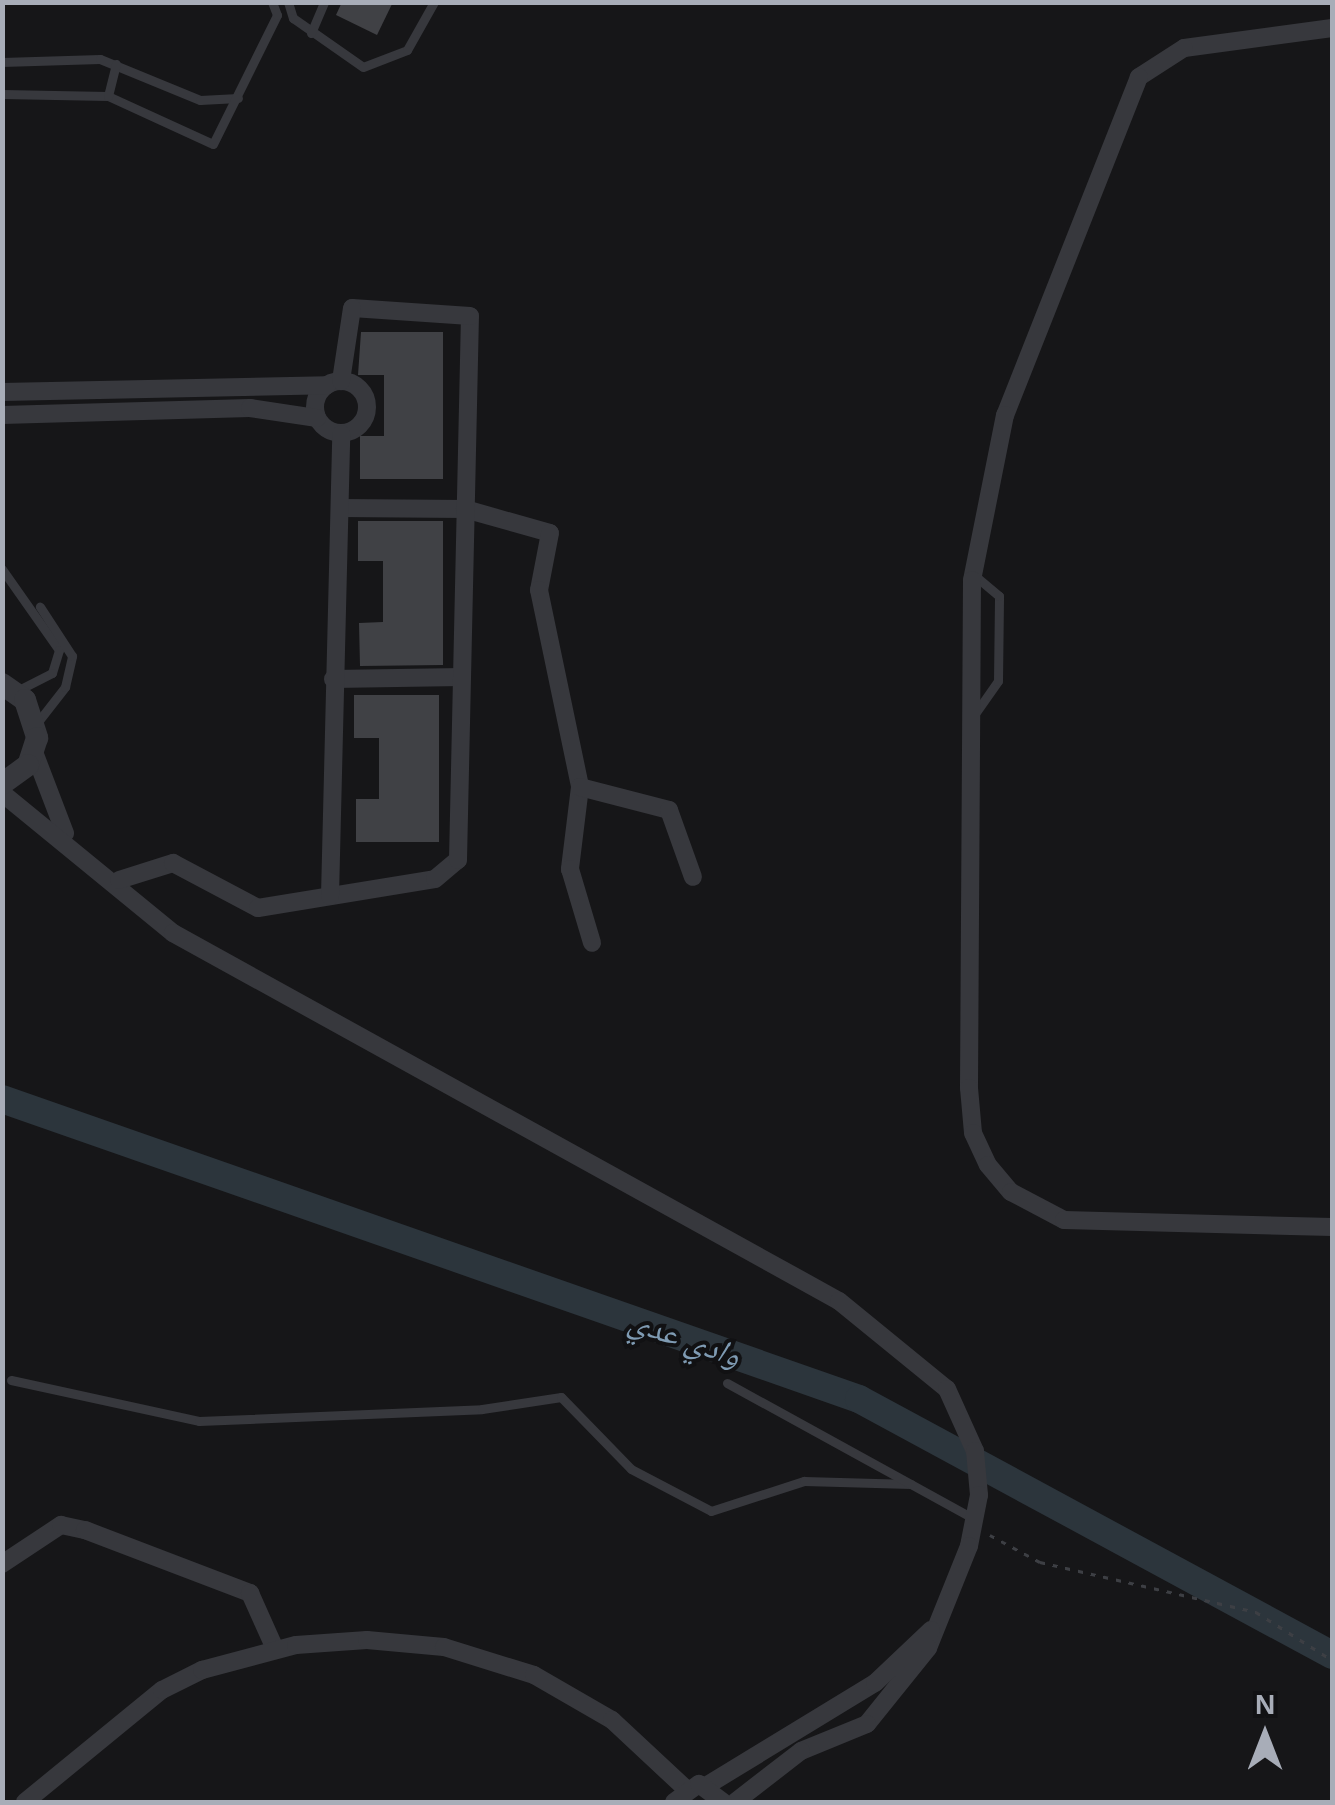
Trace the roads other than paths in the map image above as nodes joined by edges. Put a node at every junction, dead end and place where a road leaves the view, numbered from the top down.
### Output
1 (272, 2) edge
2 (288, 2) edge
3 (324, 2) edge
4 (434, 2) edge
5 (1332, 28) edge
6 (311, 33) junction
7 (2, 62) edge
8 (116, 64) junction
9 (2, 94) edge
10 (108, 96) junction
11 (240, 96) junction
12 (334, 383) junction
13 (2, 392) edge
14 (2, 415) edge
15 (317, 418) junction
16 (341, 434) junction
17 (340, 508) junction
18 (465, 509) junction
19 (2, 569) edge
20 (973, 574) junction
21 (30, 599) junction
22 (462, 678) junction
23 (333, 679) junction
24 (9, 687) edge
25 (970, 720) junction
26 (36, 724) junction
27 (34, 752) junction
28 (2, 784) edge
29 (580, 787) junction
30 (2, 793) edge
31 (67, 838) junction
32 (693, 877) dead end
33 (118, 880) junction
34 (330, 896) junction
35 (592, 944) dead end
36 (1332, 1227) edge
37 (11, 1380) dead end
38 (727, 1382) dead end
39 (911, 1484) junction
40 (974, 1523) junction
41 (2, 1564) edge
42 (931, 1630) junction
43 (276, 1649) junction
44 (706, 1786) junction
45 (679, 1795) edge
46 (25, 1802) edge
47 (723, 1802) edge
48 (735, 1802) edge

1 - 11 lane
2 - 6 lane
3 - 6 lane
4 - 6 lane
5 - 20 street
7 - 8 lane
8 - 10 lane
8 - 11 lane
9 - 10 lane
10 - 11 lane
12 - 13 street
12 - 15 street
12 - 16 street
12 - 18 street
14 - 15 street
15 - 16 street
16 - 17 street
17 - 18 street
17 - 23 street
18 - 22 street
18 - 29 street
19 - 21 lane
20 - 25 street
20 - 25 lane
21 - 24 lane
21 - 26 lane
22 - 23 street
22 - 34 street
23 - 34 street
24 - 26 street
25 - 36 street
26 - 27 street
27 - 28 street
27 - 31 street
29 - 32 street
29 - 35 street
30 - 31 street
31 - 33 street
33 - 34 street
33 - 40 street
37 - 39 lane
38 - 39 lane
39 - 40 lane
40 - 42 street
41 - 43 street
42 - 44 street
42 - 48 street
43 - 45 street
43 - 46 street
44 - 45 street
44 - 47 street

